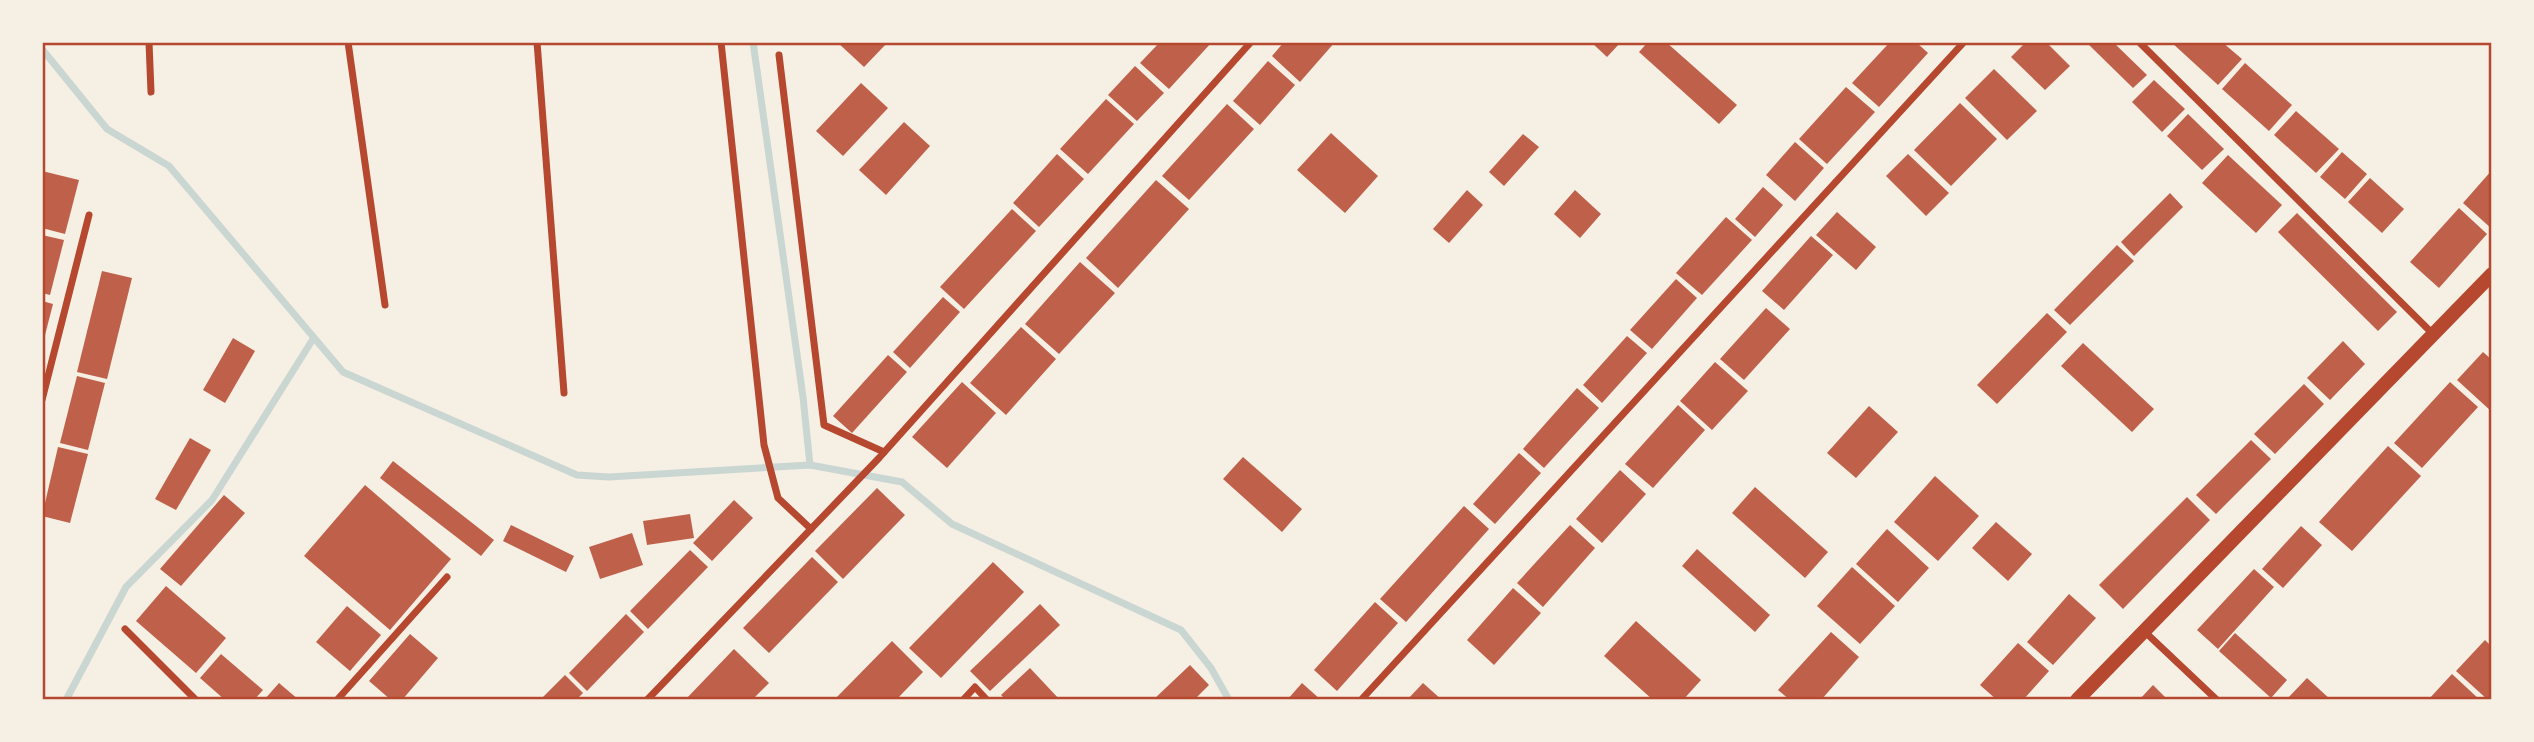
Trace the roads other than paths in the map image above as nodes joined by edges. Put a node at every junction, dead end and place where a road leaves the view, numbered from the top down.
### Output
1 (149, 42) edge
2 (348, 42) edge
3 (537, 42) edge
4 (721, 42) edge
5 (1251, 42) edge
6 (1964, 42) edge
7 (2139, 42) edge
8 (779, 55) dead end
9 (151, 92) dead end
10 (89, 215) dead end
11 (2492, 274) edge
12 (385, 305) dead end
13 (2434, 335) junction
14 (564, 393) dead end
15 (42, 400) edge
16 (882, 455) junction
17 (811, 529) junction
18 (447, 577) dead end
19 (125, 629) dead end
20 (2144, 631) junction
21 (196, 700) edge
22 (337, 700) edge
23 (647, 700) edge
24 (963, 700) edge
25 (988, 700) edge
26 (1361, 700) edge
27 (2077, 700) edge
28 (2217, 700) edge

1 - 9 street
2 - 12 street
3 - 14 street
4 - 17 street
5 - 16 street
6 - 26 street
7 - 13 street
8 - 16 street
10 - 15 street
11 - 13 main road
13 - 20 main road
16 - 17 street
17 - 23 street
18 - 22 street
19 - 21 street
20 - 27 main road
20 - 28 street
24 - 25 street

